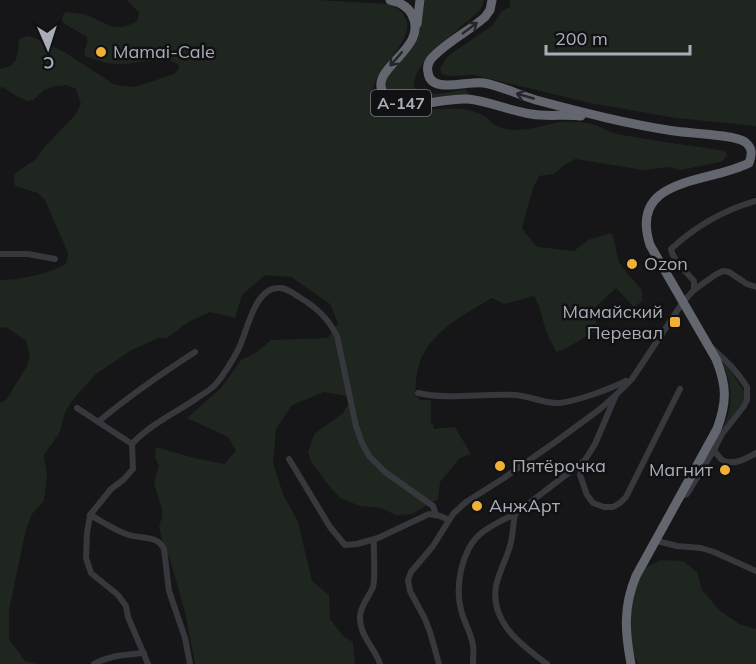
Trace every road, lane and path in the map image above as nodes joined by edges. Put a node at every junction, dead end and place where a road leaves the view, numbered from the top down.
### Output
1 (390, 0) edge
2 (420, 0) edge
3 (492, 0) edge
4 (416, 27) junction
5 (544, 102) junction
6 (539, 115) junction
7 (622, 121) junction
8 (755, 202) edge
9 (0, 254) edge
10 (55, 259) dead end
11 (756, 287) edge
12 (694, 290) junction
13 (683, 302) junction
14 (706, 342) junction
15 (195, 352) dead end
16 (632, 379) junction
17 (680, 388) dead end
18 (418, 393) dead end
19 (616, 395) junction
20 (77, 408) dead end
21 (98, 422) junction
22 (132, 444) junction
23 (714, 450) junction
24 (756, 453) edge
25 (289, 459) dead end
26 (585, 460) junction
27 (682, 495) junction
28 (515, 513) junction
29 (90, 515) junction
30 (436, 515) junction
31 (449, 520) junction
32 (374, 540) junction
33 (657, 541) junction
34 (756, 571) edge
35 (144, 653) junction
36 (94, 664) edge
37 (148, 664) edge
38 (190, 664) edge
39 (380, 664) edge
40 (439, 664) edge
41 (473, 664) edge
42 (547, 664) edge
43 (631, 664) edge

1 - 4 highway
2 - 4 highway
5 -> 3 highway, А-147
4 -> 6 highway, А-147
5 - 6 highway
5 - 7 highway, А-147
6 - 7 highway, А-147
7 - 13 highway, А-147
8 - 12 street
9 - 10 street
11 - 12 street
12 - 13 street
13 - 14 highway, А-147
13 - 16 street
14 - 23 street
14 - 27 highway, А-147
15 - 21 street
16 - 18 street
16 - 19 street
17 - 26 street
19 - 26 street
19 - 31 street
20 - 21 street
21 - 22 street
22 - 29 street
22 - 30 street
23 - 24 street
23 - 27 street
25 - 32 street
26 - 28 street
27 - 33 highway, А-147
28 - 41 street
28 - 42 street
29 - 35 street
29 - 38 street
30 - 31 street
30 - 32 street
31 - 40 street
32 - 39 street
33 - 34 street
33 - 43 highway, А-147
35 - 36 street
35 - 37 street

